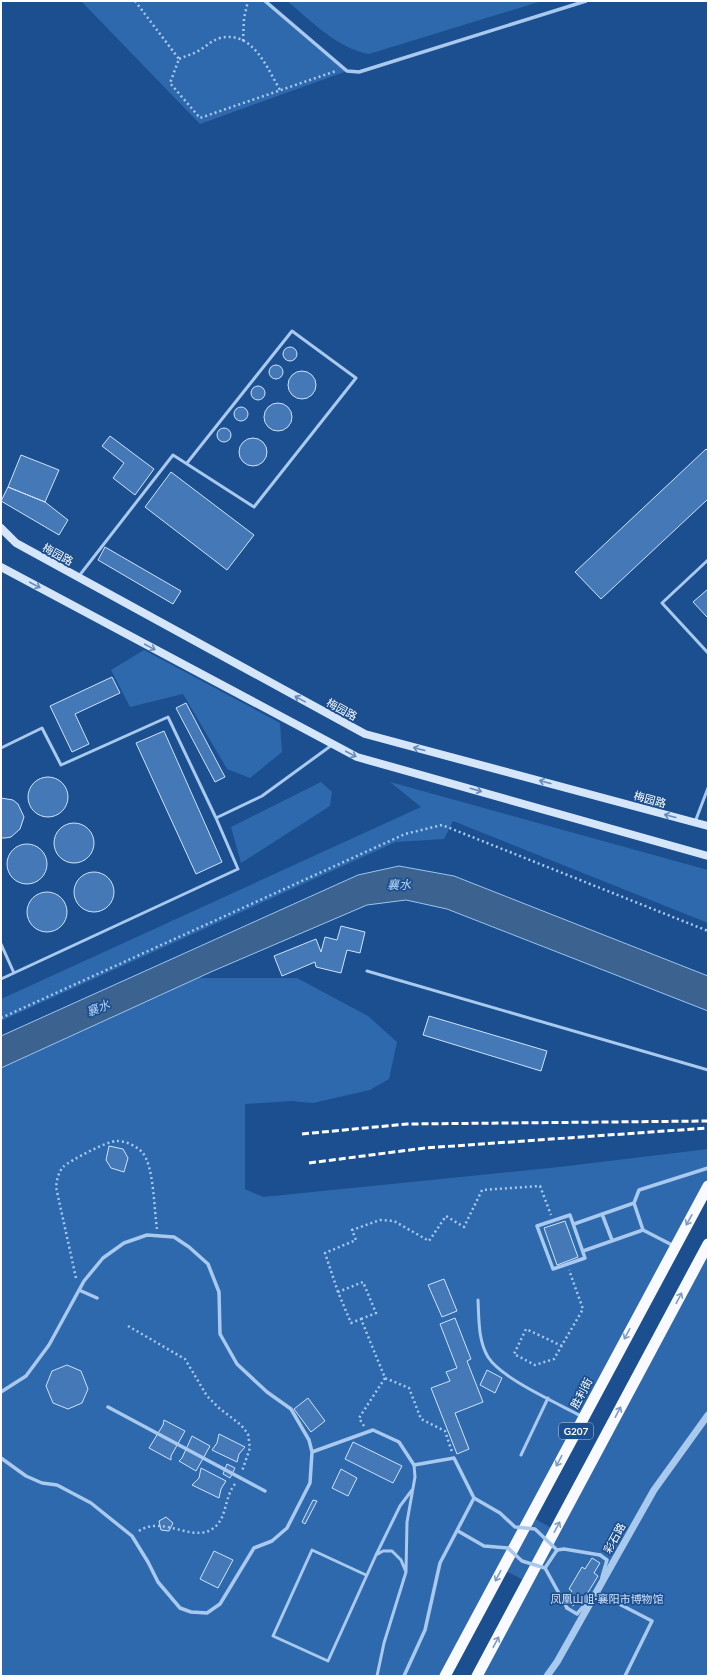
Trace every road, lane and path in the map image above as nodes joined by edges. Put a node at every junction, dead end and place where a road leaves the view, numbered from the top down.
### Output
1 (135, 1) edge
2 (248, 1) edge
3 (264, 1) edge
4 (586, 1) edge
5 (243, 41) junction
6 (179, 59) junction
7 (344, 68) junction
8 (280, 90) junction
9 (187, 463) junction
10 (1, 528) edge
11 (708, 560) edge
12 (1, 567) edge
13 (78, 577) junction
14 (708, 653) edge
15 (333, 744) junction
16 (1, 748) edge
17 (708, 788) edge
18 (216, 818) junction
19 (695, 822) junction
20 (708, 826) edge
21 (708, 856) edge
22 (708, 931) edge
23 (1, 944) edge
24 (367, 970) dead end
25 (14, 973) junction
26 (1, 979) edge
27 (1, 1018) edge
28 (708, 1070) edge
29 (708, 1168) edge
30 (708, 1186) edge
31 (634, 1203) junction
32 (602, 1214) junction
33 (553, 1221) junction
34 (574, 1224) junction
35 (642, 1230) junction
36 (158, 1235) junction
37 (612, 1240) junction
38 (708, 1244) edge
39 (675, 1247) junction
40 (583, 1251) junction
41 (567, 1264) junction
42 (79, 1290) junction
43 (338, 1292) junction
44 (97, 1298) dead end
45 (478, 1300) dead end
46 (361, 1319) junction
47 (128, 1326) dead end
48 (562, 1346) junction
49 (385, 1378) junction
50 (1, 1392) edge
51 (548, 1398) junction
52 (108, 1407) dead end
53 (708, 1415) edge
54 (583, 1417) junction
55 (367, 1432) junction
56 (312, 1452) junction
57 (521, 1455) dead end
58 (1, 1458) edge
59 (454, 1458) junction
60 (414, 1465) junction
61 (240, 1478) junction
62 (413, 1488) junction
63 (265, 1491) dead end
64 (474, 1498) junction
65 (458, 1531) junction
66 (132, 1536) junction
67 (556, 1550) junction
68 (376, 1555) junction
69 (545, 1568) junction
70 (406, 1572) junction
71 (366, 1575) junction
72 (597, 1592) junction
73 (377, 1676) edge
74 (404, 1676) edge
75 (445, 1676) edge
76 (477, 1676) edge
77 (547, 1676) edge
78 (625, 1676) edge

1 - 6 path
2 - 5 path
3 - 7 street
4 - 7 street
5 - 6 path
5 - 8 path
6 - 8 path
7 - 8 path
9 - 9 lane
9 - 13 lane
10 - 13 main road, 梅园路
11 - 14 lane
12 -> 15 main road
19 -> 13 main road, 梅园路
15 - 18 lane
15 -> 21 main road
16 - 18 lane
17 - 19 lane
18 - 25 lane
19 - 20 main road, 梅园路
22 - 27 path
23 - 25 lane
24 - 28 lane
25 - 26 lane
29 - 31 street
30 -> 39 highway, 胜利街 / G207
31 - 32 street
31 - 35 street
32 - 34 street
32 - 37 street
33 - 34 street
33 - 41 street
33 - 43 path
34 - 40 street
35 - 37 street
35 - 39 street
36 - 42 street
36 - 42 path
36 - 56 street
37 - 40 street
76 -> 38 highway, G207
39 -> 54 highway, 胜利街 / G207
40 - 41 street
41 - 48 path
42 - 44 street
42 - 50 street
43 - 46 path
43 - 46 path
45 - 51 lane
46 - 49 path
47 - 61 path
48 - 48 path
49 - 55 path
49 - 59 path
51 - 54 lane
51 - 57 lane
52 - 61 street
53 - 72 street, 彩石路
54 -> 75 highway, 胜利街 / G207
55 - 56 street
55 - 60 street
56 - 66 street
58 - 66 street
59 - 60 street
59 - 64 street
60 - 62 lane
61 - 63 street
61 - 66 path
62 - 68 lane
62 - 70 lane
64 - 65 street
64 - 67 street, bridge
65 - 69 street, bridge
65 - 74 street
67 - 69 street
67 - 72 street, bridge
68 - 70 lane
68 - 71 lane
69 - 72 street, bridge
70 - 73 lane
71 - 71 lane
72 - 77 street, 彩石路
72 - 78 street

